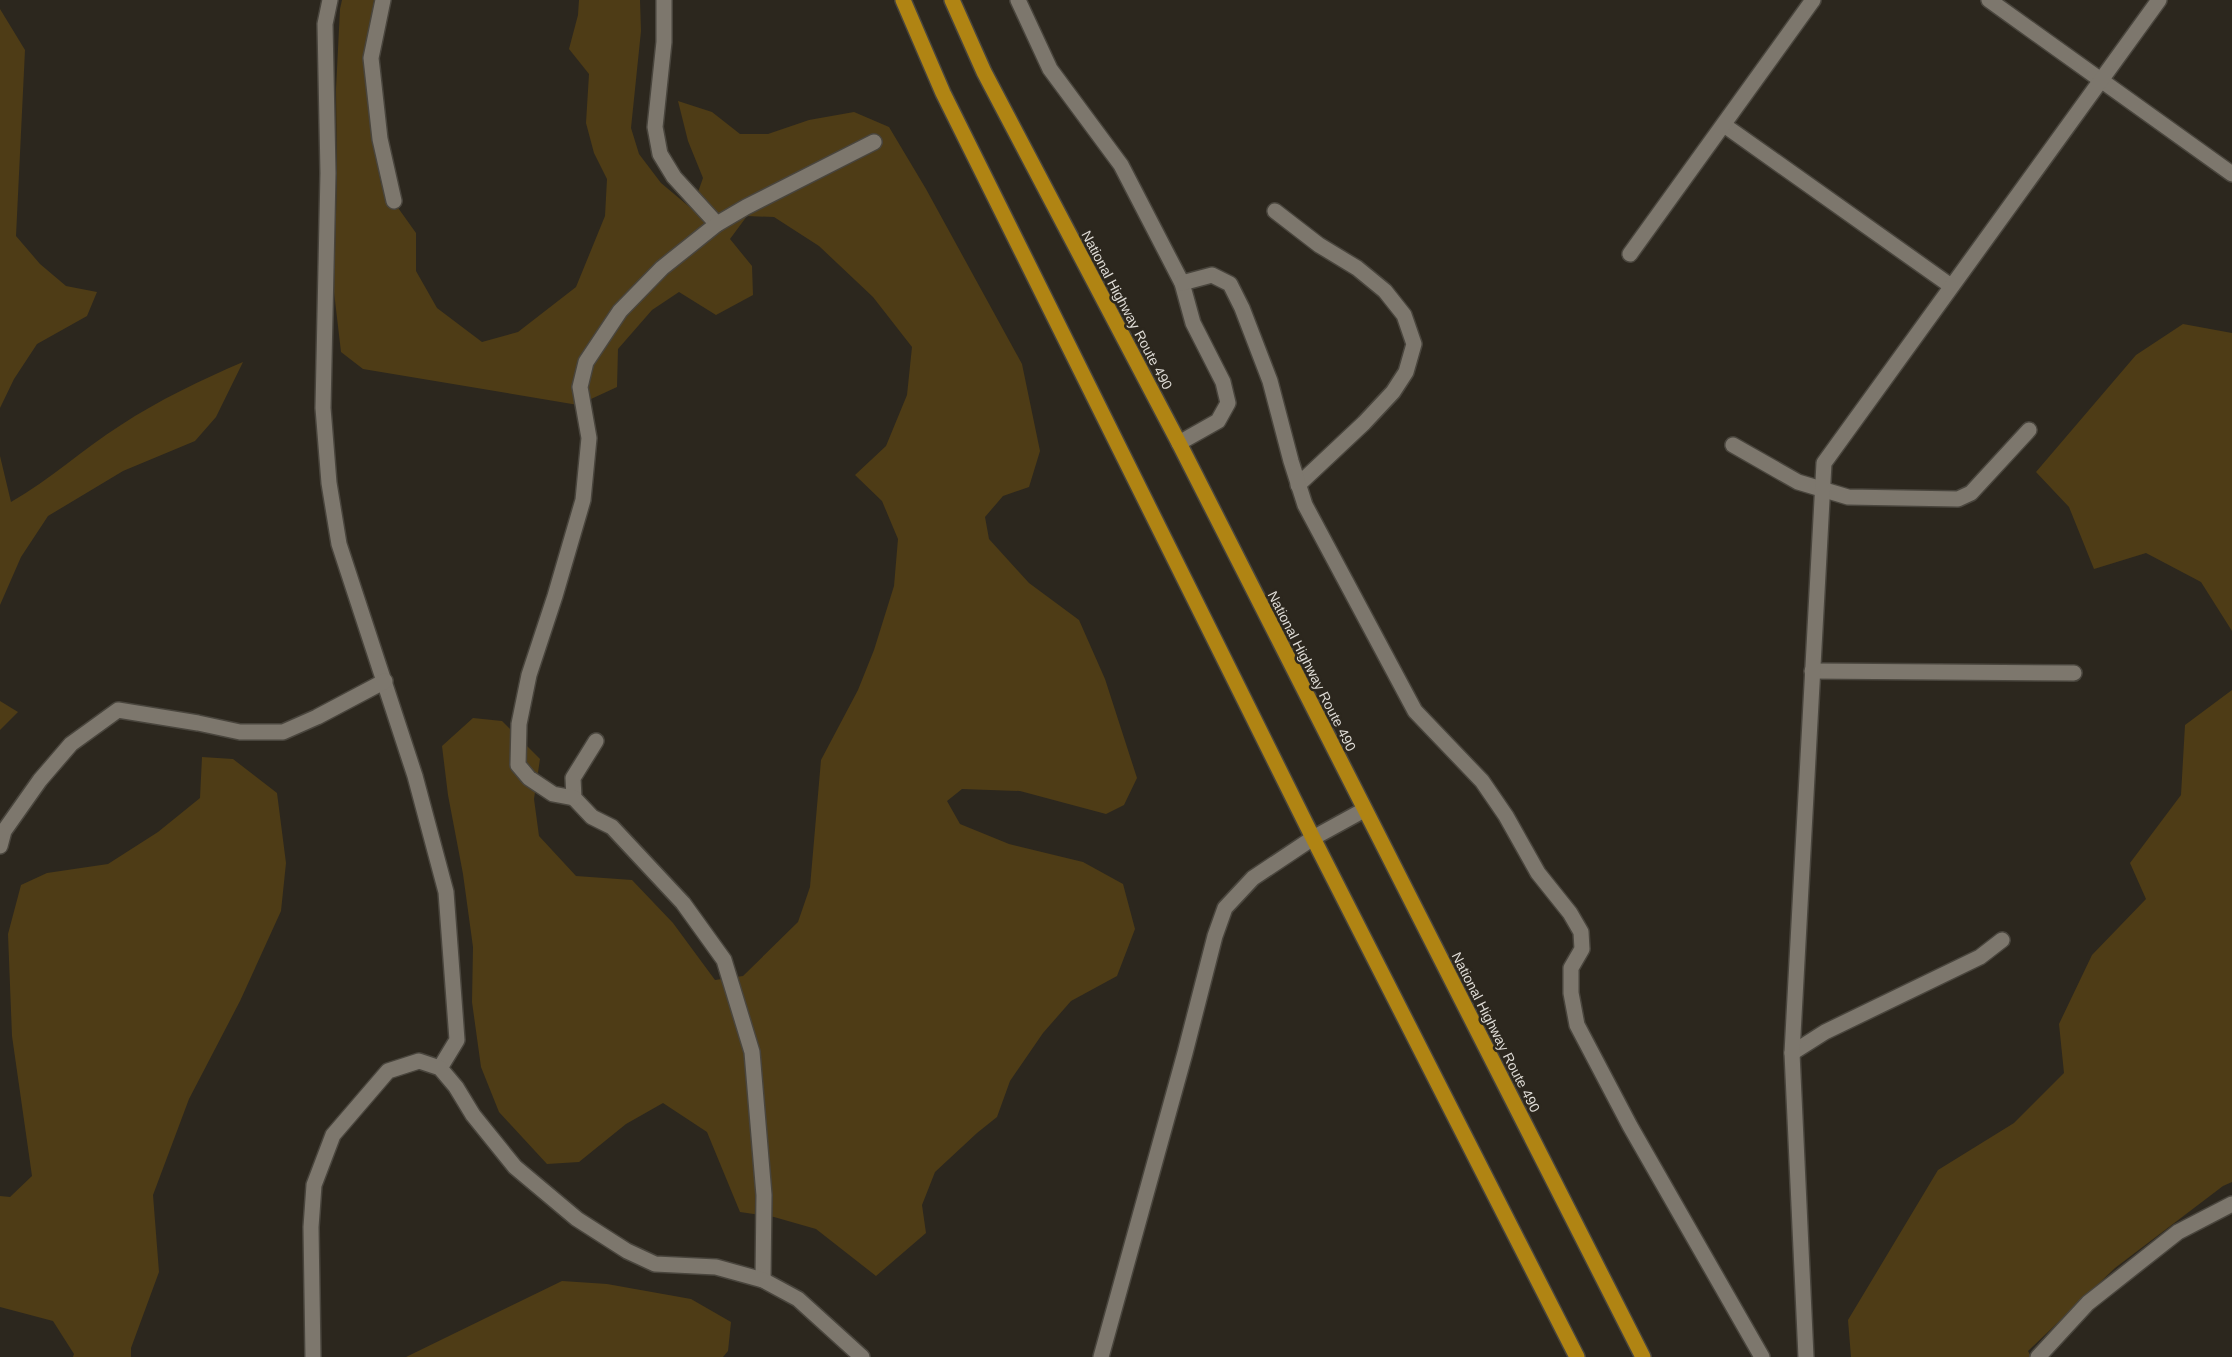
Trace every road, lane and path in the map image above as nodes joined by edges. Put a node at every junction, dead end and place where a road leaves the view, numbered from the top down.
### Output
1 (330, 0) edge
2 (383, 0) edge
3 (664, 0) edge
4 (903, 0) edge
5 (952, 0) edge
6 (1018, 0) edge
7 (1813, 0) edge
8 (1989, 0) edge
9 (2159, 0) edge
10 (2102, 81) junction
11 (1724, 125) junction
12 (874, 142) dead end
13 (2232, 174) edge
14 (394, 201) dead end
15 (1275, 211) dead end
16 (717, 224) junction
17 (1630, 254) dead end
18 (1182, 283) junction
19 (1951, 286) junction
20 (2029, 430) dead end
21 (1180, 443) junction
22 (1733, 446) dead end
23 (1298, 485) junction
24 (1821, 488) junction
25 (1812, 671) junction
26 (2074, 673) dead end
27 (385, 681) junction
28 (596, 741) dead end
29 (574, 798) junction
30 (1364, 810) junction
31 (1313, 838) junction
32 (0, 846) edge
33 (2002, 940) dead end
34 (1792, 1053) junction
35 (440, 1068) junction
36 (2232, 1204) edge
37 (763, 1280) junction
38 (313, 1357) edge
39 (862, 1357) edge
40 (1101, 1357) edge
41 (1578, 1357) edge
42 (1643, 1357) edge
43 (1762, 1357) edge
44 (1806, 1357) edge
45 (2038, 1357) edge

1 - 27 street
2 - 14 street
3 - 16 street
4 - 31 highway
5 - 21 highway, National Highway Route 490
6 - 18 street
7 - 11 street
8 - 10 street
9 - 10 street
10 - 13 street
10 - 19 street
11 - 17 street
11 - 19 street
12 - 16 street
15 - 23 street
16 - 29 street
18 - 21 street
18 - 23 street
19 - 24 street
20 - 24 street
21 - 30 highway, National Highway Route 490
22 - 24 street
23 - 43 street
24 - 25 street
25 - 26 street
25 - 34 street
27 - 32 street
27 - 35 street
28 - 29 street
29 - 37 street
30 - 31 street
30 - 42 highway, National Highway Route 490
31 - 40 street
31 - 41 highway
33 - 34 street
34 - 44 street
35 - 37 street
35 - 38 street
36 - 45 street
37 - 39 street

